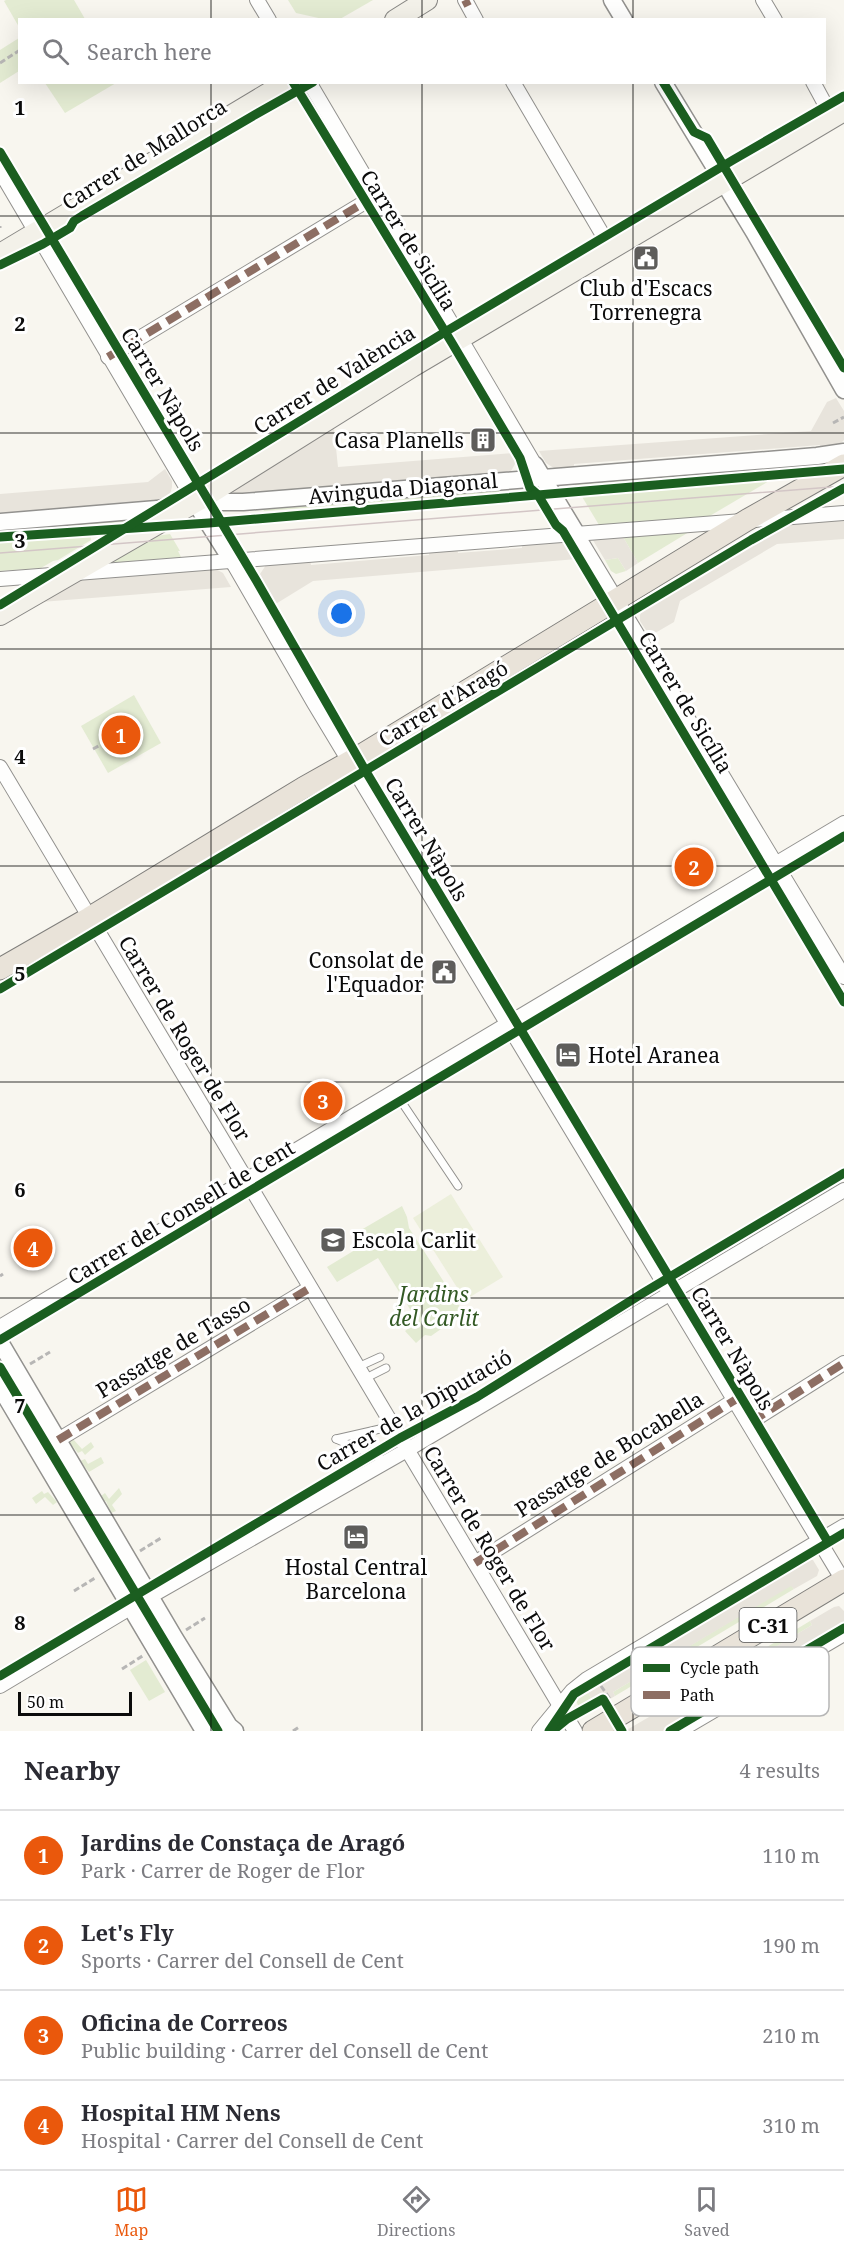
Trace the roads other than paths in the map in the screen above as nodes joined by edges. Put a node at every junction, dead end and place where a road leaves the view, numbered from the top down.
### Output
1 (257, 0) edge
2 (427, 0) edge
3 (465, 0) edge
4 (612, 0) edge
5 (763, 0) edge
6 (268, 18) edge
7 (397, 18) edge
8 (475, 18) edge
9 (623, 18) edge
10 (774, 18) edge
11 (284, 84) edge
12 (310, 84) edge
13 (514, 84) edge
14 (664, 84) edge
15 (815, 84) edge
16 (838, 114) edge
17 (0, 171) edge
18 (724, 182) junction
19 (375, 196) junction
20 (36, 232) junction
21 (613, 248) junction
22 (0, 254) edge
23 (460, 338) junction
24 (108, 357) junction
25 (844, 390) edge
26 (844, 452) edge
27 (844, 465) edge
28 (539, 471) junction
29 (195, 502) junction
30 (844, 513) edge
31 (747, 520) junction
32 (0, 522) edge
33 (576, 533) junction
34 (232, 561) junction
35 (70, 574) junction
36 (0, 579) edge
37 (615, 601) junction
38 (0, 615) edge
39 (350, 762) junction
40 (0, 767) edge
41 (844, 823) edge
42 (776, 863) junction
43 (88, 918) junction
44 (0, 969) edge
45 (844, 977) edge
46 (507, 1023) junction
47 (401, 1101) dead end
48 (245, 1180) junction
49 (458, 1186) dead end
50 (844, 1190) edge
51 (310, 1288) junction
52 (670, 1293) junction
53 (0, 1327) edge
54 (0, 1342) edge
55 (380, 1357) dead end
56 (844, 1363) edge
57 (386, 1368) dead end
58 (361, 1373) junction
59 (0, 1387) edge
60 (735, 1400) junction
61 (748, 1423) junction
62 (393, 1426) junction
63 (58, 1440) junction
64 (407, 1450) junction
65 (387, 1462) junction
66 (844, 1526) edge
67 (819, 1541) junction
68 (475, 1563) junction
69 (844, 1581) edge
70 (151, 1596) junction
71 (130, 1608) junction
72 (844, 1634) edge
73 (641, 1647) edge
74 (717, 1647) edge
75 (822, 1647) edge
76 (631, 1653) edge
77 (0, 1686) edge
78 (631, 1692) edge
79 (561, 1707) junction
80 (705, 1716) edge
81 (204, 1731) edge
82 (235, 1731) edge
83 (539, 1731) edge
84 (575, 1731) edge
85 (593, 1731) edge
86 (680, 1731) edge

1 - 6 street
2 - 7 main road
3 - 8 street
4 - 9 street
5 - 10 street
11 - 20 main road, Carrer de Mallorca
12 - 19 street, Carrer de Sicília
13 - 21 street
14 - 18 street
15 - 16 street
16 - 18 main road, Carrer de València
17 - 20 street
18 - 21 main road, Carrer de València
18 - 25 street
19 - 23 street, Carrer de Sicília
19 - 24 street
20 - 22 main road, Carrer de Mallorca
20 - 24 street
21 - 23 main road, Carrer de València
23 - 28 street, Carrer de Sicília
23 - 29 main road, Carrer de València
24 - 29 street
26 - 28 street
27 - 31 main road, Carrer d'Aragó
28 - 29 street
28 - 33 street
29 - 32 street
29 - 34 street
29 - 35 main road, Carrer de València
30 - 31 street
31 - 33 street
31 - 37 main road, Carrer d'Aragó
33 - 34 street
33 - 37 street, Carrer de Sicília
34 - 35 street
34 - 39 street
35 - 36 street
35 - 38 main road, Carrer de València
37 - 39 main road, Carrer d'Aragó
37 - 42 street, Carrer de Sicília
39 - 43 main road, Carrer d'Aragó
39 - 46 street
40 - 43 street, Carrer de Roger de Flor
41 - 42 street, Carrer del Consell de Cent
42 - 45 street, Carrer de Sicília
42 - 46 street, Carrer del Consell de Cent
43 - 44 main road, Carrer d'Aragó
43 - 48 street, Carrer de Roger de Flor
46 - 48 street, Carrer del Consell de Cent
46 - 52 street
47 - 49 lane
48 - 51 street, Carrer de Roger de Flor
48 - 53 street, Carrer del Consell de Cent
50 - 52 street, Carrer de la Diputació
51 - 58 street, Carrer de Roger de Flor
51 - 63 street, Passatge de Tasso
52 - 60 street
52 - 64 street, Carrer de la Diputació
54 - 63 street
55 - 58 lane
56 - 61 street
57 - 58 lane
58 - 62 street, Carrer de Roger de Flor
59 - 71 street
60 - 61 street
60 - 68 street, Passatge de Bocabella
61 - 67 street
62 - 64 street, Carrer de Roger de Flor
62 - 65 lane
63 - 70 street
64 - 65 street, Carrer de la Diputació
64 - 68 street, Carrer de Roger de Flor
65 - 70 street, Carrer de la Diputació
66 - 67 street
67 - 69 street
67 - 73 street
68 - 79 street, Carrer de Roger de Flor
69 - 74 main road, C-31
70 - 71 street
70 - 82 street
71 - 77 street
71 - 81 street
72 - 75 street
76 - 79 street
78 - 85 main road, C-31
79 - 83 street
79 - 84 street, Carrer de Roger de Flor
80 - 86 street

